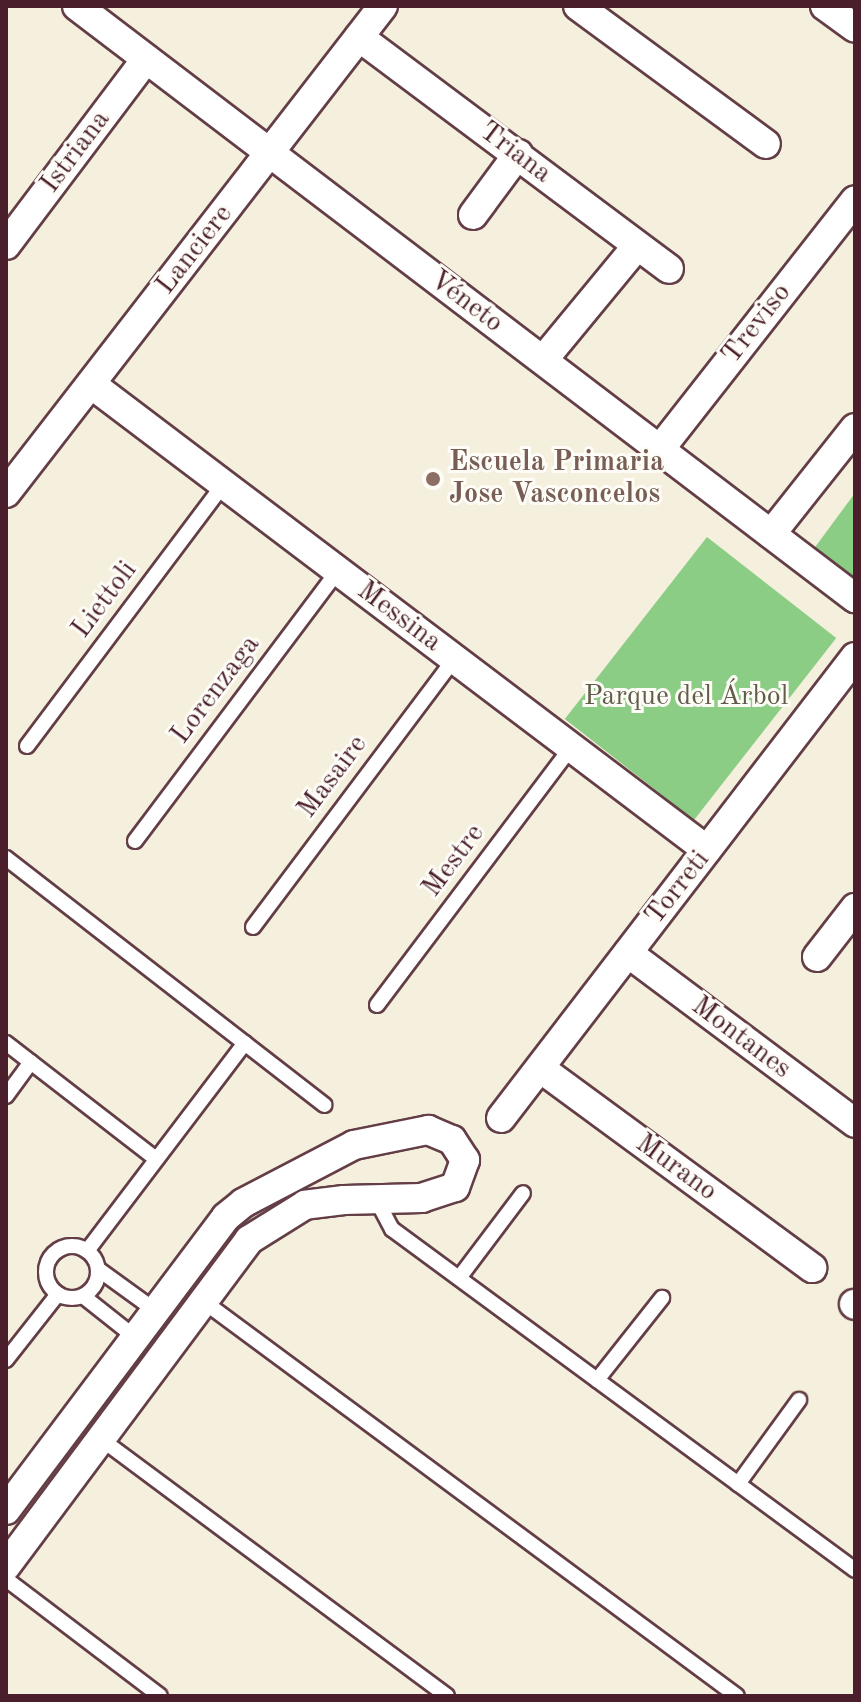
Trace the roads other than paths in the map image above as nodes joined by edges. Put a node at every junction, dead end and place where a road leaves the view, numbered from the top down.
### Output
1 (77, 6) edge
2 (383, 6) edge
3 (578, 6) edge
4 (825, 6) edge
5 (855, 28) edge
6 (359, 37) junction
7 (146, 59) junction
8 (766, 144) dead end
9 (270, 152) junction
10 (518, 154) junction
11 (855, 200) edge
12 (473, 215) dead end
13 (6, 245) edge
14 (637, 246) junction
15 (669, 269) dead end
16 (543, 360) junction
17 (91, 384) junction
18 (855, 428) edge
19 (660, 449) junction
20 (224, 484) junction
21 (7, 489) edge
22 (771, 534) junction
23 (338, 571) junction
24 (855, 598) edge
25 (855, 657) edge
26 (454, 659) junction
27 (27, 746) dead end
28 (571, 748) junction
29 (135, 841) dead end
30 (707, 850) junction
31 (6, 858) edge
32 (855, 908) edge
33 (253, 927) dead end
34 (628, 953) junction
35 (817, 957) dead end
36 (377, 1005) dead end
37 (6, 1043) edge
38 (245, 1043) junction
39 (31, 1062) junction
40 (540, 1068) junction
41 (6, 1096) edge
42 (325, 1105) dead end
43 (501, 1118) dead end
44 (855, 1123) edge
45 (156, 1159) junction
46 (523, 1193) dead end
47 (376, 1199) junction
48 (87, 1251) junction
49 (812, 1268) dead end
50 (98, 1269) junction
51 (459, 1278) junction
52 (58, 1294) junction
53 (83, 1296) junction
54 (662, 1298) dead end
55 (203, 1301) junction
56 (156, 1311) junction
57 (136, 1338) junction
58 (6, 1360) edge
59 (597, 1380) junction
60 (799, 1400) dead end
61 (101, 1439) junction
62 (738, 1484) junction
63 (6, 1510) edge
64 (6, 1566) edge
65 (855, 1570) edge
66 (6, 1579) edge
67 (160, 1696) edge
68 (447, 1696) edge
69 (737, 1696) edge

1 - 7 street, Véneto
2 - 6 street, Lanciere
3 - 8 street
4 - 5 street
6 - 9 street, Lanciere
6 - 10 street, Triana
7 - 9 street, Véneto
7 - 13 street, Istriana
9 - 16 street, Véneto
9 - 17 street, Lanciere
10 - 12 street
10 - 14 street, Triana
11 - 19 street, Treviso
14 - 15 street, Triana
14 - 16 street
16 - 19 street, Véneto
17 - 20 street, Messina
17 - 21 street, Lanciere
18 - 22 street
19 - 22 street, Véneto
20 - 23 street, Messina
20 - 27 lane, Liettoli
22 - 24 street, Véneto
23 - 26 street, Messina
23 - 29 lane, Lorenzaga
25 - 30 street, Torreti
26 - 28 street, Messina
26 - 33 lane, Masaire
28 - 30 street, Messina
28 - 36 lane, Mestre
30 - 34 street, Torreti
31 - 38 lane
32 - 35 street
34 - 40 street, Torreti
34 - 44 street, Montanes
37 - 39 lane
38 - 42 lane
38 - 45 lane
39 - 41 lane
39 - 45 lane
40 - 43 street, Torreti
40 - 49 street, Murano
45 - 48 lane
46 - 51 lane
47 - 51 lane
47 - 55 street
47 - 56 street
48 - 50 lane
48 - 52 lane
50 - 53 lane
50 - 56 lane
51 - 59 lane
52 - 53 lane
52 - 58 lane
53 - 57 lane
54 - 59 lane
55 - 61 street
55 - 69 lane
56 - 57 street
57 - 63 street
59 - 62 lane
60 - 62 lane
61 - 64 street
61 - 68 lane
62 - 65 lane
66 - 67 lane

